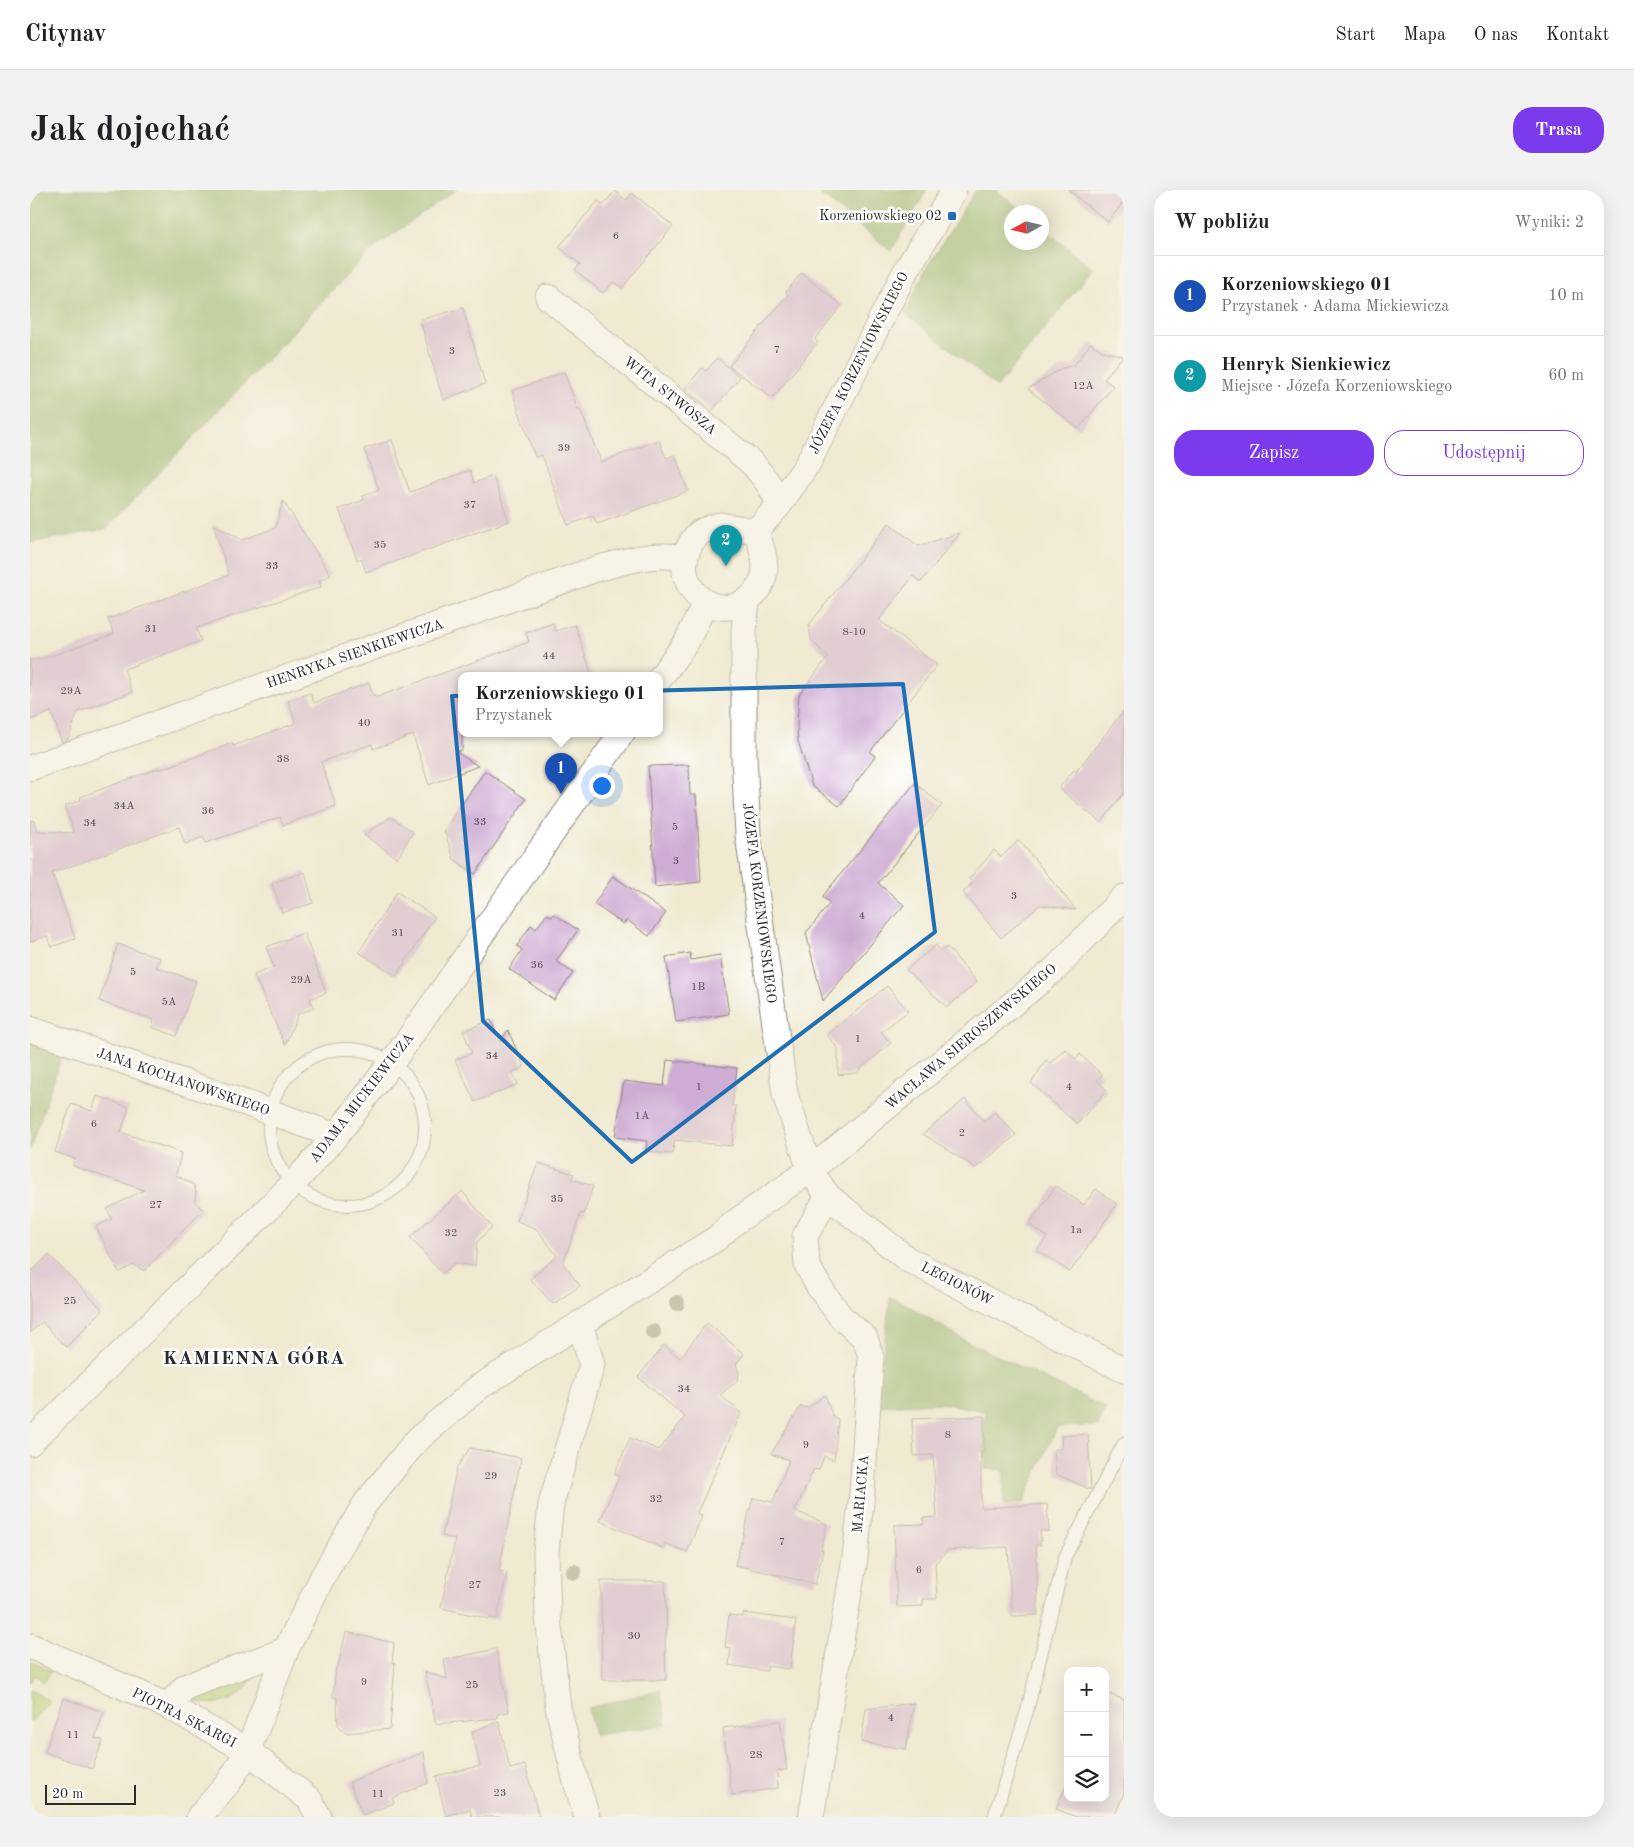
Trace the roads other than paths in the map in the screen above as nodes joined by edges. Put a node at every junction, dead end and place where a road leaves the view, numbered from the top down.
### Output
1 (954, 190) edge
2 (548, 297) dead end
3 (780, 504) junction
4 (756, 531) junction
5 (684, 558) junction
6 (747, 601) junction
7 (705, 603) junction
8 (663, 674) edge
9 (619, 737) edge
10 (30, 768) edge
11 (1124, 897) edge
12 (30, 1029) edge
13 (392, 1063) junction
14 (270, 1112) junction
15 (336, 1136) junction
16 (810, 1170) junction
17 (293, 1184) junction
18 (828, 1196) junction
19 (580, 1323) junction
20 (1124, 1370) edge
21 (30, 1443) edge
22 (1124, 1443) edge
23 (30, 1646) edge
24 (286, 1650) junction
25 (168, 1706) junction
26 (248, 1751) junction
27 (198, 1817) edge
28 (319, 1817) edge
29 (587, 1817) edge
30 (811, 1817) edge
31 (994, 1817) edge

1 - 3 street, JÓZEFA KORZENIOWSKIEGO
2 - 3 street, WITA STWOSZA
3 - 4 street, JÓZEFA KORZENIOWSKIEGO
4 - 5 street
4 - 6 street
5 - 7 street
5 - 10 street, HENRYKA SIENKIEWICZA
6 - 7 street
6 - 16 street, JÓZEFA KORZENIOWSKIEGO
7 - 8 street
9 - 13 street, ADAMA MICKIEWICZA
11 - 16 street, WACŁAWA SIEROSZEWSKIEGO
12 - 14 street, JANA KOCHANOWSKIEGO
13 - 14 lane
13 - 15 street, ADAMA MICKIEWICZA
13 - 17 lane
14 - 15 street, JANA KOCHANOWSKIEGO
14 - 17 lane
15 - 17 street, ADAMA MICKIEWICZA
16 - 18 street, LEGIONÓW
16 - 19 street, WACŁAWA SIEROSZEWSKIEGO
17 - 21 street, ADAMA MICKIEWICZA
18 - 20 street, LEGIONÓW
18 - 30 street, MARIACKA
19 - 24 street, WACŁAWA SIEROSZEWSKIEGO
19 - 29 street
22 - 31 lane
23 - 25 street, PIOTRA SKARGI
24 - 25 street
24 - 26 street, WACŁAWA SIEROSZEWSKIEGO
25 - 26 street, PIOTRA SKARGI
26 - 27 street, WACŁAWA SIEROSZEWSKIEGO
26 - 28 street, PIOTRA SKARGI

